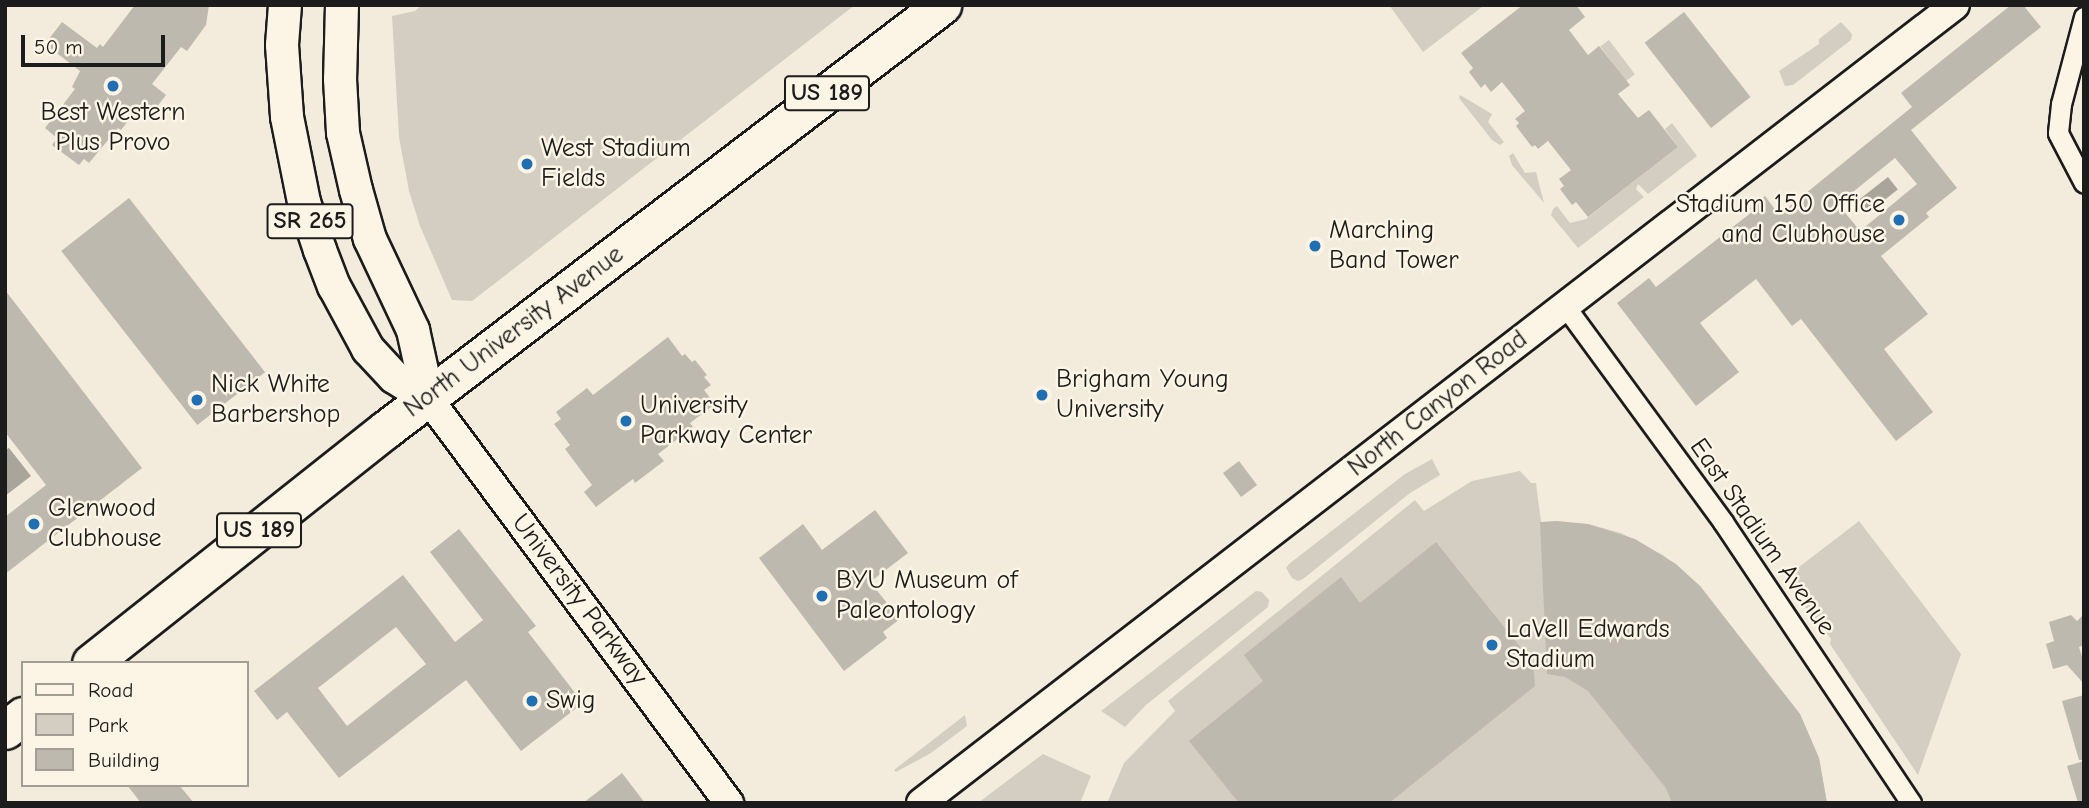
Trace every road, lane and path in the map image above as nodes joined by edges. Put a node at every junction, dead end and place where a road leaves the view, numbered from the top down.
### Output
1 (285, 5) edge
2 (342, 5) edge
3 (942, 5) edge
4 (1955, 5) edge
5 (2084, 17) edge
6 (2084, 183) edge
7 (1565, 306) junction
8 (428, 398) junction
9 (94, 661) edge
10 (21, 718) edge
11 (5, 730) edge
12 (729, 803) edge
13 (921, 803) edge
14 (1911, 803) edge

1 - 8 main road, University Parkway / SR 265
2 - 8 main road, University Parkway / SR 265
3 - 8 highway, North University Avenue / US 189
4 - 7 main road, North Canyon Road
5 - 6 street
7 - 13 main road, North Canyon Road
7 - 14 street, East Stadium Avenue
8 - 9 highway, North University Avenue / US 189
8 - 12 main road, University Parkway
10 - 11 highway

